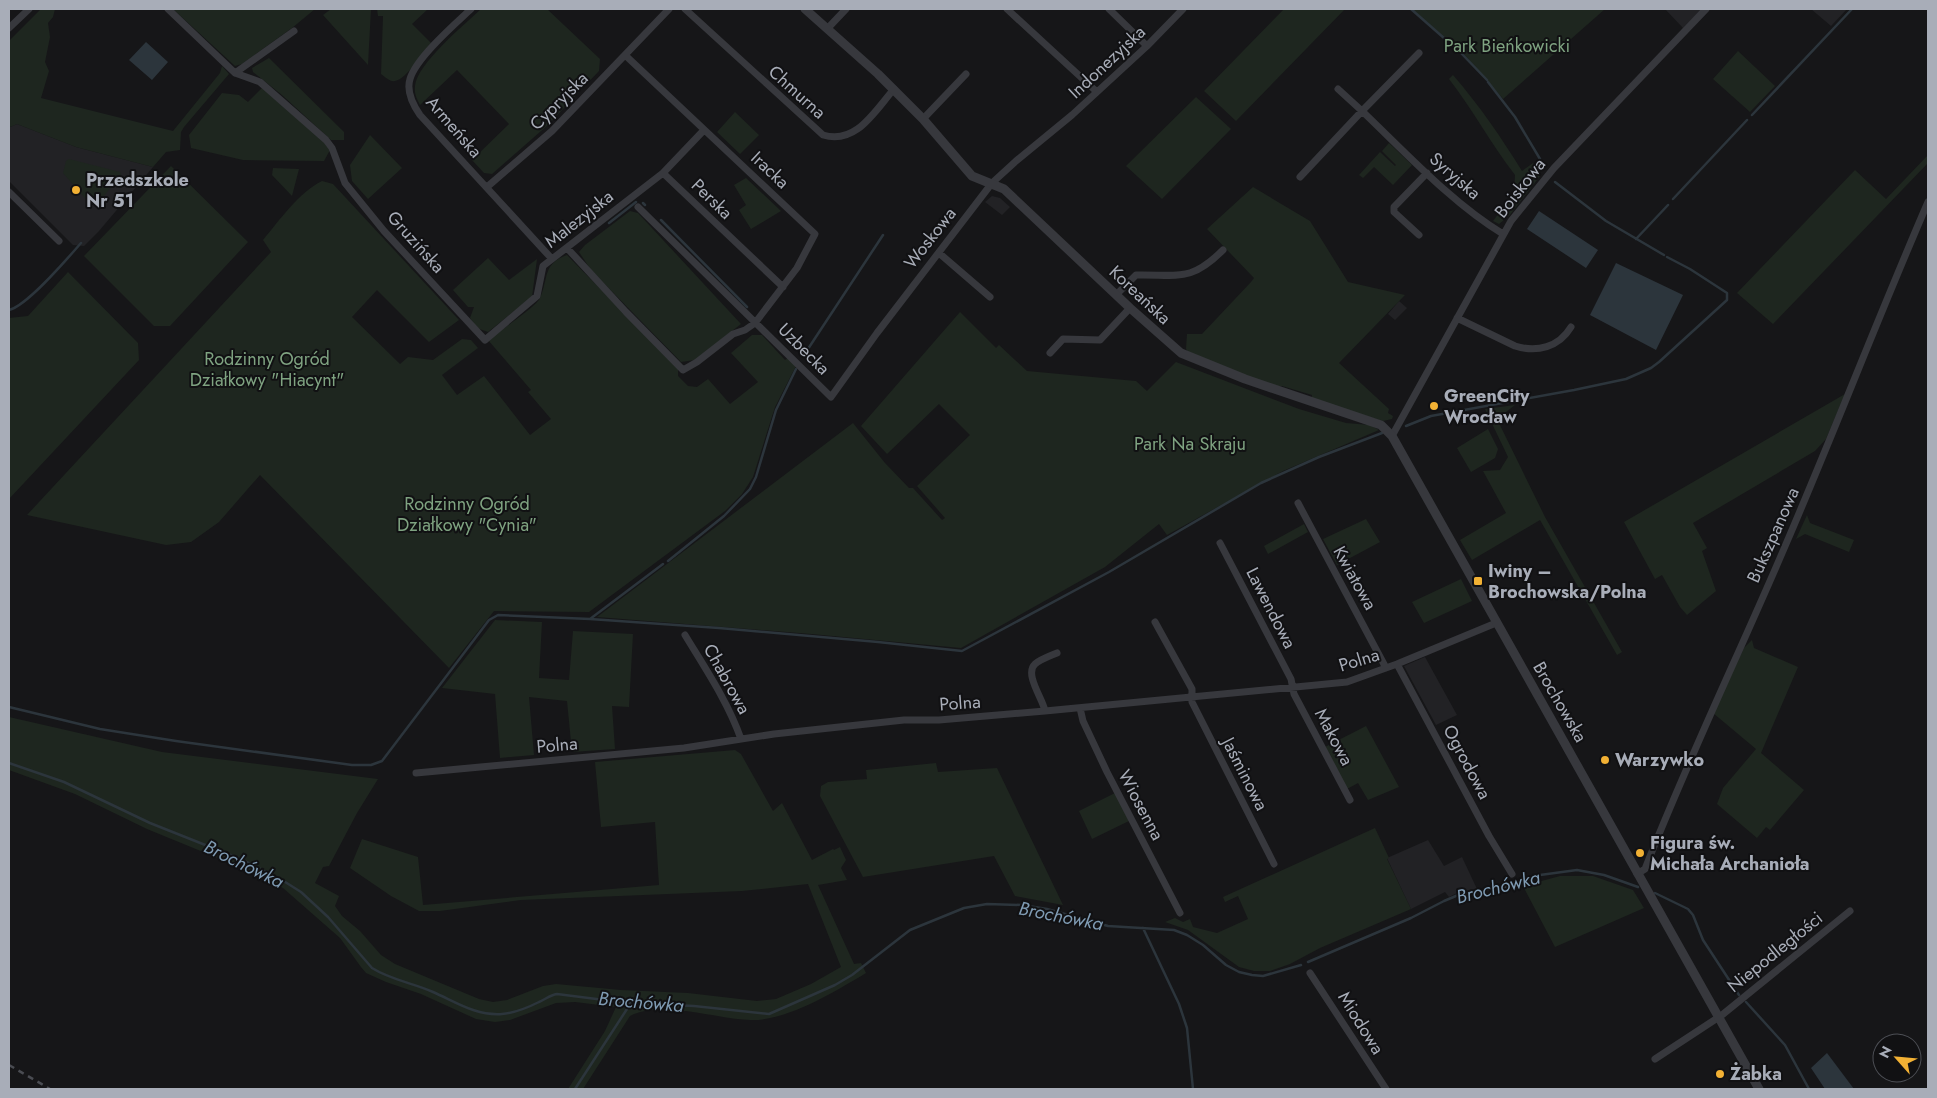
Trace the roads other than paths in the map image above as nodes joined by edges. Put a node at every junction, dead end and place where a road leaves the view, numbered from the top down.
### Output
1 (28, 9) edge
2 (168, 9) edge
3 (471, 9) edge
4 (669, 9) edge
5 (685, 9) edge
6 (805, 9) edge
7 (846, 9) edge
8 (1006, 9) edge
9 (1109, 9) edge
10 (1183, 9) edge
11 (1706, 9) edge
12 (9, 28) edge
13 (828, 28) junction
14 (294, 31) dead end
15 (1147, 46) junction
16 (1419, 53) dead end
17 (625, 55) junction
18 (236, 73) junction
19 (966, 74) dead end
20 (1338, 89) dead end
21 (894, 90) junction
22 (1097, 92) junction
23 (1362, 111) junction
24 (1072, 115) joint
25 (923, 119) junction
26 (704, 130) junction
27 (663, 172) junction
28 (1427, 173) junction
29 (1300, 177) dead end
30 (992, 183) junction
31 (487, 187) junction
32 (9, 192) edge
33 (1928, 202) edge
34 (638, 207) dead end
35 (1503, 234) junction
36 (1419, 235) dead end
37 (60, 241) dead end
38 (567, 248) junction
39 (1223, 250) dead end
40 (939, 253) junction
41 (552, 259) junction
42 (783, 287) junction
43 (1116, 295) junction
44 (990, 297) dead end
45 (1130, 308) junction
46 (1456, 321) junction
47 (755, 322) junction
48 (1571, 328) dead end
49 (485, 340) joint
50 (1050, 353) dead end
51 (831, 397) joint
52 (1381, 425) joint
53 (1392, 436) junction
54 (1298, 503) dead end
55 (1220, 544) dead end
56 (1155, 622) dead end
57 (1496, 623) junction
58 (685, 635) dead end
59 (1056, 653) dead end
60 (1397, 664) junction
61 (1386, 668) junction
62 (1293, 687) junction
63 (1192, 696) junction
64 (1080, 708) junction
65 (1045, 712) junction
66 (741, 739) junction
67 (416, 773) dead end
68 (1350, 800) dead end
69 (1274, 864) dead end
70 (1512, 874) dead end
71 (1637, 874) junction
72 (1850, 911) dead end
73 (1180, 913) dead end
74 (1310, 973) dead end
75 (1718, 1017) junction
76 (1655, 1059) dead end
77 (1386, 1089) edge
78 (1759, 1089) edge

1 - 12 street
2 - 18 street
3 - 31 street, Armeńska
4 - 17 street, Cypryjska
5 - 21 street, Chmurna
6 - 13 street, Koreańska
7 - 13 street
8 - 22 street
9 - 15 street
10 - 15 street, Indonezyjska
11 - 35 street, Boiskowa
13 - 21 street, Koreańska
14 - 18 street
15 - 22 street, Indonezyjska
16 - 23 street
17 - 26 street, Iracka
17 - 31 street, Cypryjska
18 - 49 street, Gruzińska
19 - 25 street
20 - 23 street, Syryjska
21 - 25 street, Koreańska
22 - 24 street, Indonezyjska
23 - 28 street, Syryjska
23 - 29 street
24 - 30 street, Woskowa
25 - 30 street, Koreańska
26 - 27 street
26 - 42 street, Iracka
27 - 38 street, Malezyjska
27 - 42 street, Perska
28 - 35 street, Syryjska
28 - 36 street
30 - 40 street, Woskowa
30 - 43 street, Koreańska
31 - 41 street, Armeńska
32 - 37 street
33 - 71 street, Bukszpanowa
34 - 47 street, Uzbecka
35 - 46 street, Boiskowa
38 - 41 street, Malezyjska
38 - 47 street
39 - 43 street
40 - 44 street
40 - 51 street, Woskowa
41 - 49 street, Malezyjska
42 - 47 street, Iracka
43 - 45 street, Koreańska
45 - 50 street
45 - 52 street, Koreańska
46 - 48 street
46 - 53 street, Boiskowa
47 - 51 street, Uzbecka
52 - 53 street, Brochowska
53 - 57 street, Brochowska
54 - 61 street, Kwiatowa
55 - 62 street, Lawendowa
56 - 63 street, Jaśminowa
57 - 60 street, Polna
57 - 71 street, Brochowska
58 - 66 street, Chabrowa
59 - 65 street
60 - 61 street, Polna
60 - 70 street, Ogrodowa
61 - 62 street, Polna
62 - 63 street, Polna
62 - 68 street, Makowa
63 - 64 street, Polna
63 - 69 street, Jaśminowa
64 - 65 street, Polna
64 - 73 street, Wiosenna
65 - 66 street, Polna
66 - 67 street, Polna
71 - 75 street, Brochowska
72 - 75 street, Niepodległości
74 - 77 street, Miodowa
75 - 76 street, Niepodległości
75 - 78 street, Brochowska

